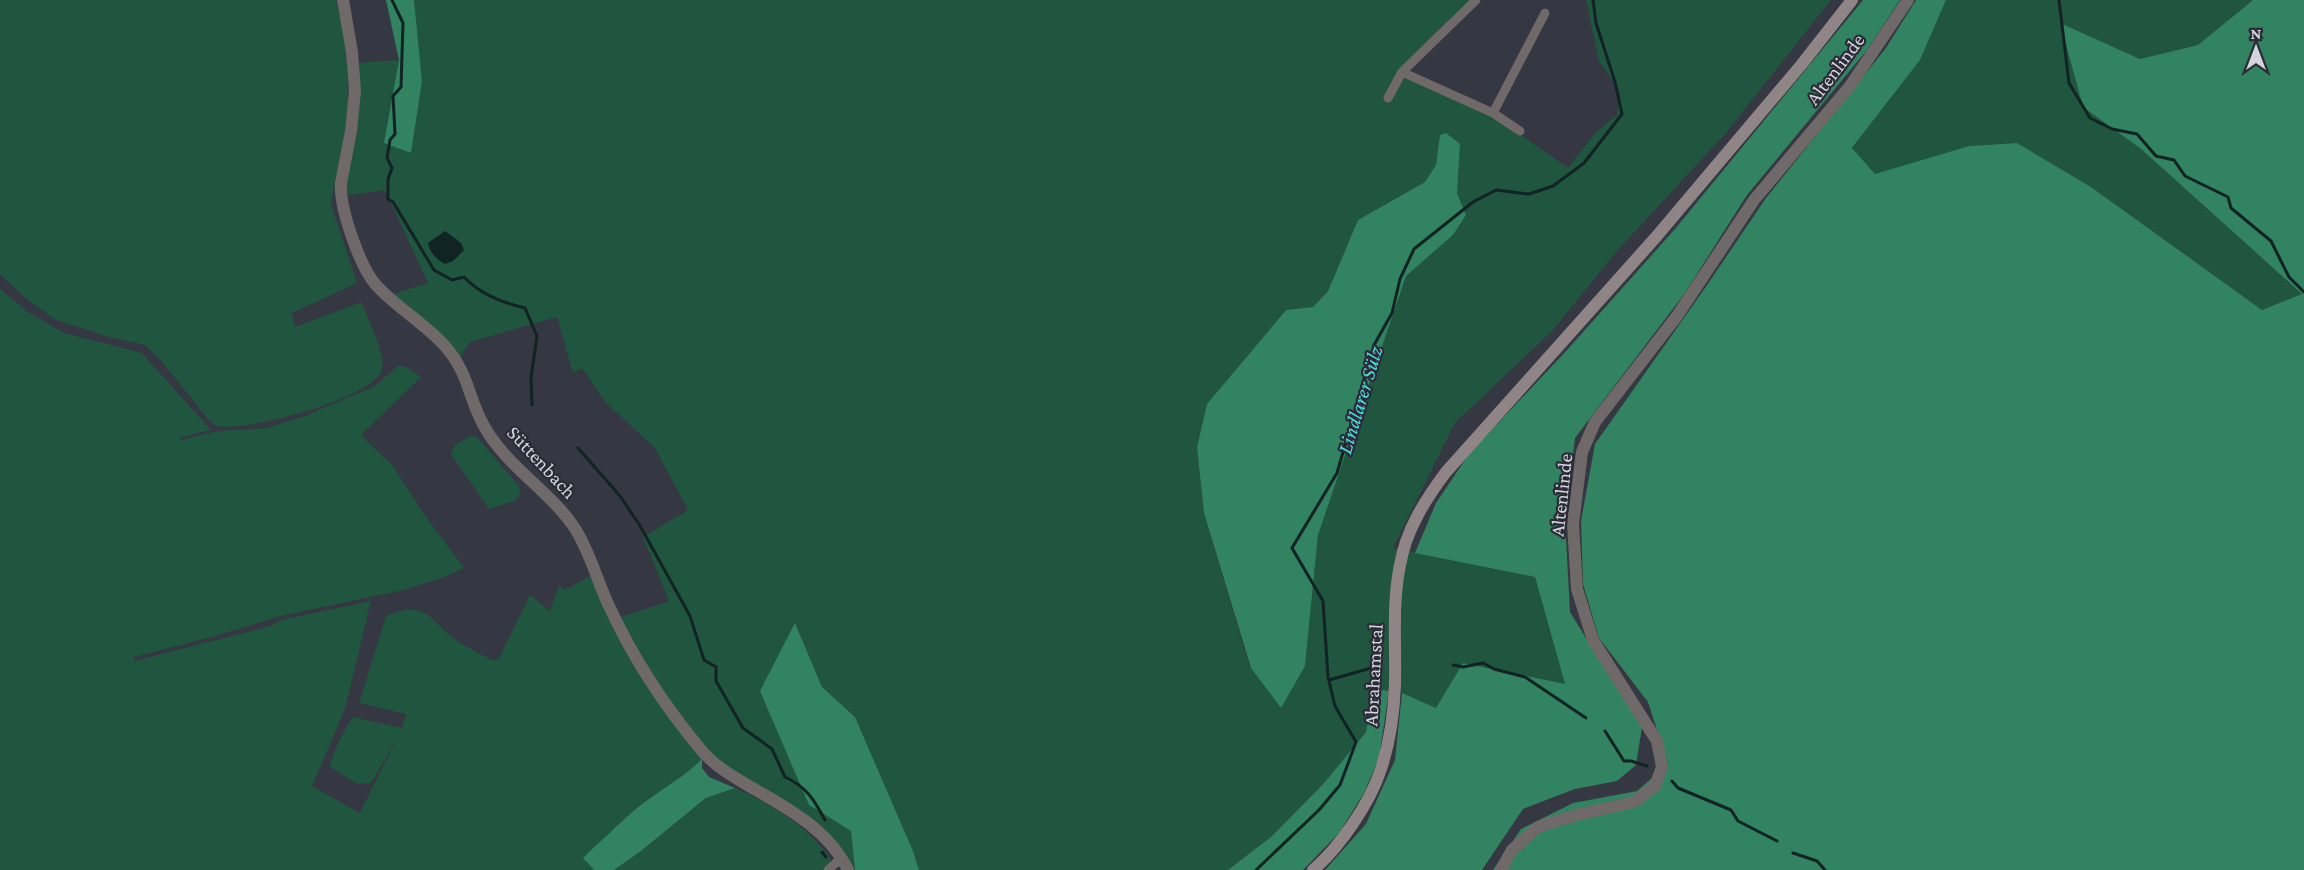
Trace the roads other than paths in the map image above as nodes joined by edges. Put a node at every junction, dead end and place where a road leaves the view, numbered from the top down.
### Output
1 (343, 0) edge
2 (1476, 0) edge
3 (1852, 0) edge
4 (1908, 0) edge
5 (1545, 13) dead end
6 (1401, 72) junction
7 (1388, 98) dead end
8 (1493, 113) junction
9 (1520, 131) dead end
10 (842, 858) junction
11 (828, 870) edge
12 (848, 870) edge
13 (1313, 870) edge
14 (1501, 870) edge

1 - 10 street, Süttenbach
2 - 6 street
3 - 13 main road, Abrahamstal
4 - 14 street, Altenlinde
5 - 8 street
6 - 7 street
6 - 8 street
8 - 9 street
10 - 11 street
10 - 12 street, Süttenbach

